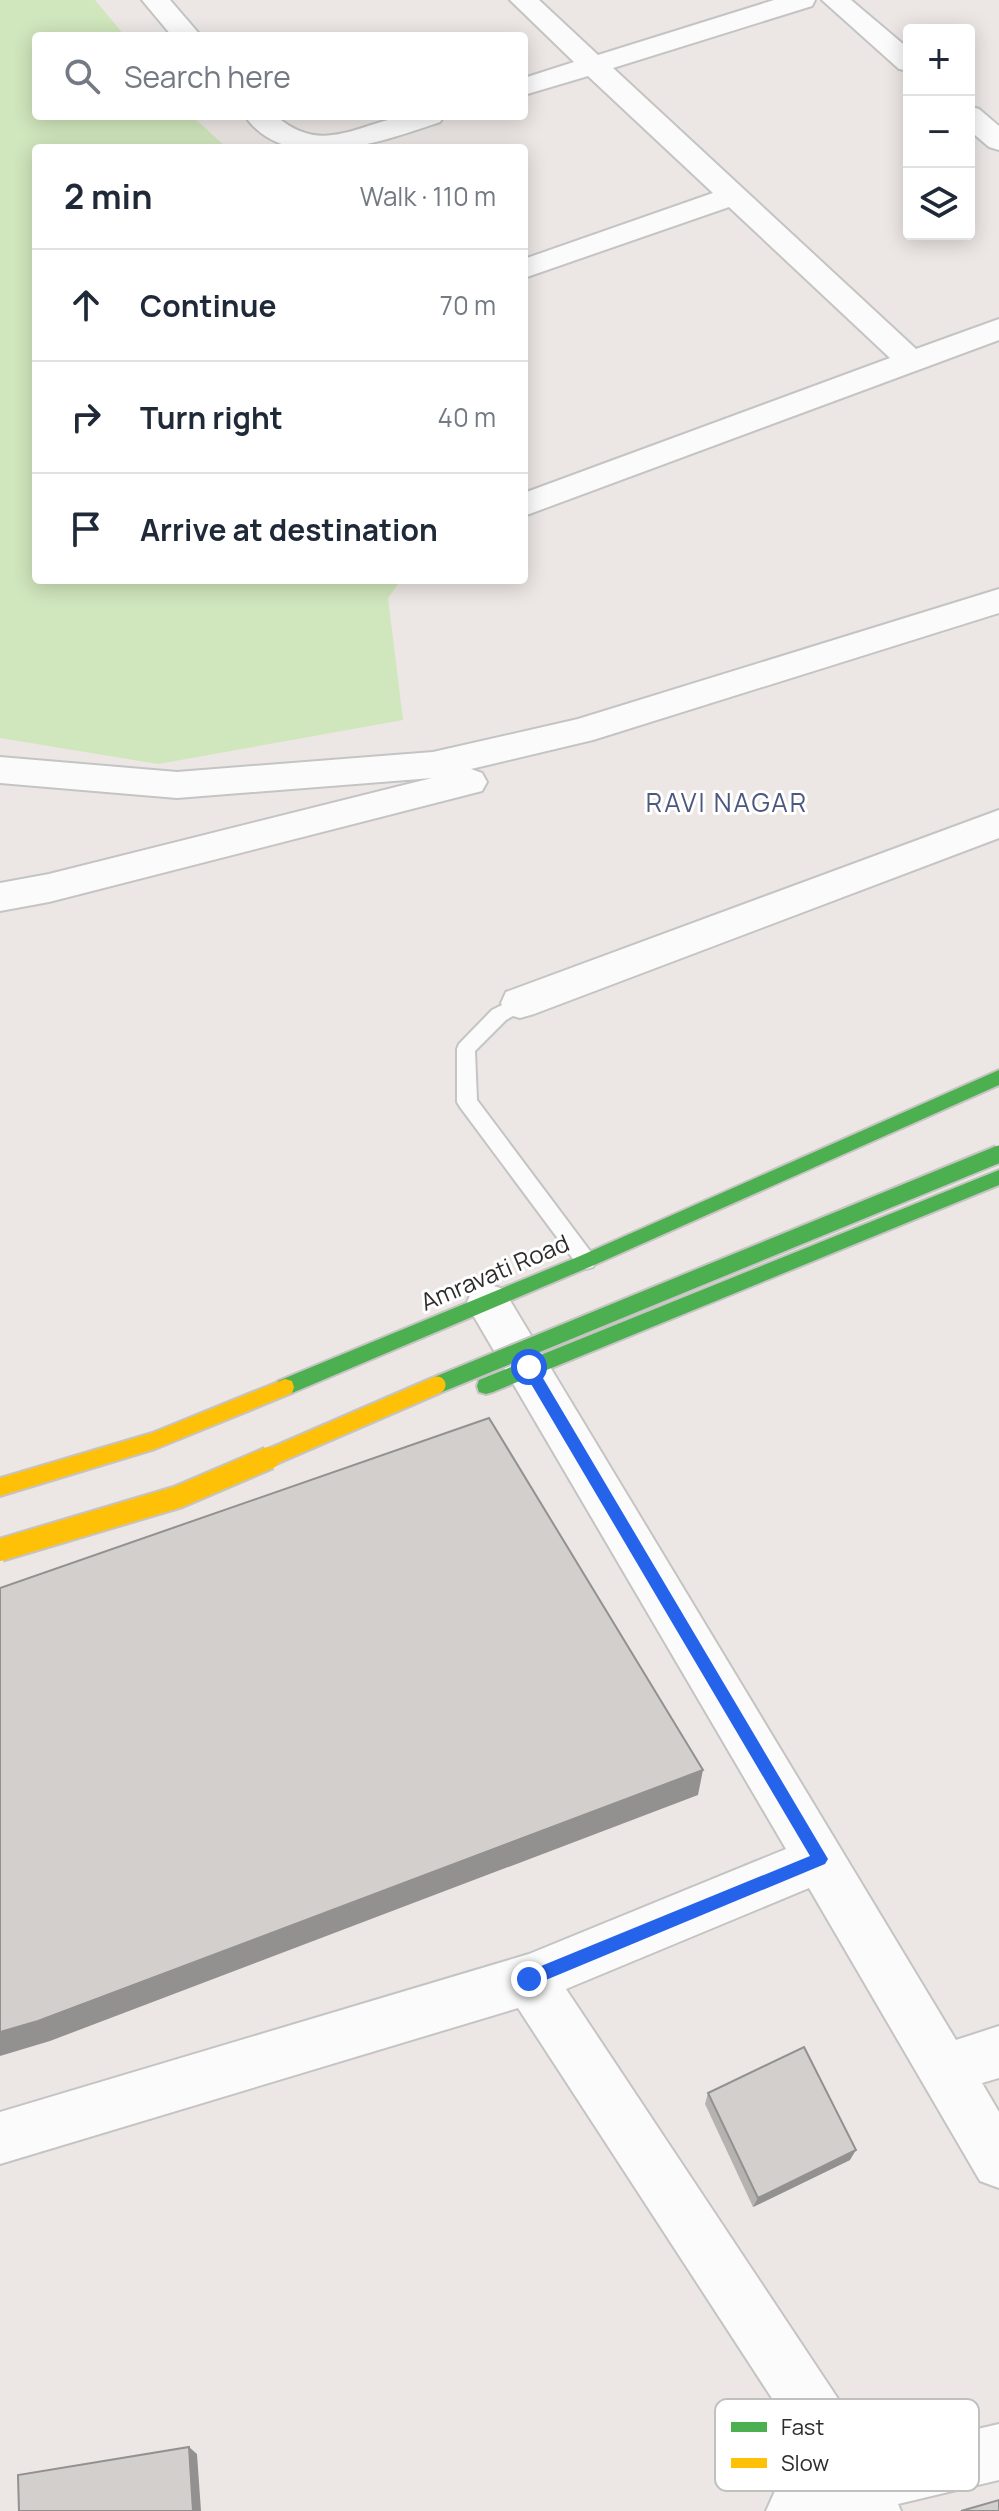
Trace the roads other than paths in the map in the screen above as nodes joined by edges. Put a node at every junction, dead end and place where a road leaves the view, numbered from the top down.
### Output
1 (155, 0) edge
2 (523, 0) edge
3 (802, 0) edge
4 (835, 0) edge
5 (183, 32) edge
6 (903, 58) edge
7 (593, 66) junction
8 (528, 86) edge
9 (262, 120) edge
10 (417, 120) edge
11 (975, 120) edge
12 (999, 141) edge
13 (308, 144) edge
14 (339, 144) edge
15 (736, 195) junction
16 (528, 268) edge
17 (999, 329) edge
18 (912, 362) junction
19 (528, 504) edge
20 (999, 601) edge
21 (580, 731) junction
22 (0, 770) edge
23 (999, 824) edge
24 (0, 897) edge
25 (520, 1003) joint
26 (999, 1077) edge
27 (999, 1154) edge
28 (999, 1177) edge
29 (586, 1261) junction
30 (509, 1334) junction
31 (470, 1393) dead end
32 (0, 1487) edge
33 (206, 1505) dead end
34 (103, 1539) dead end
35 (0, 1550) edge
36 (820, 1859) junction
37 (529, 1979) junction
38 (999, 2052) edge
39 (944, 2070) junction
40 (0, 2138) edge
41 (999, 2162) edge
42 (803, 2399) edge
43 (999, 2452) edge
44 (979, 2459) edge
45 (887, 2491) edge
46 (867, 2498) edge
47 (795, 2511) edge

1 - 5 street
2 - 7 street
3 - 7 street
4 - 6 street
7 - 8 street
7 - 15 street
9 - 13 street
10 - 14 street
11 - 12 street
15 - 16 street
15 - 18 street
17 - 18 street
18 - 19 street
20 - 21 street
21 - 22 street
21 - 24 street
23 - 25 street
25 - 29 lane
26 - 29 highway, Amravati Road
27 - 35 highway, bridge
28 - 30 highway, Amravati Road
29 - 30 highway, Amravati Road
30 - 31 highway, Amravati Road
30 - 32 highway, Amravati Road
30 - 36 street
33 - 34 highway
36 - 37 street
36 - 39 street
37 - 40 street
37 - 42 street
38 - 39 street
39 - 41 street
43 - 44 street
45 - 46 street
46 - 47 street

